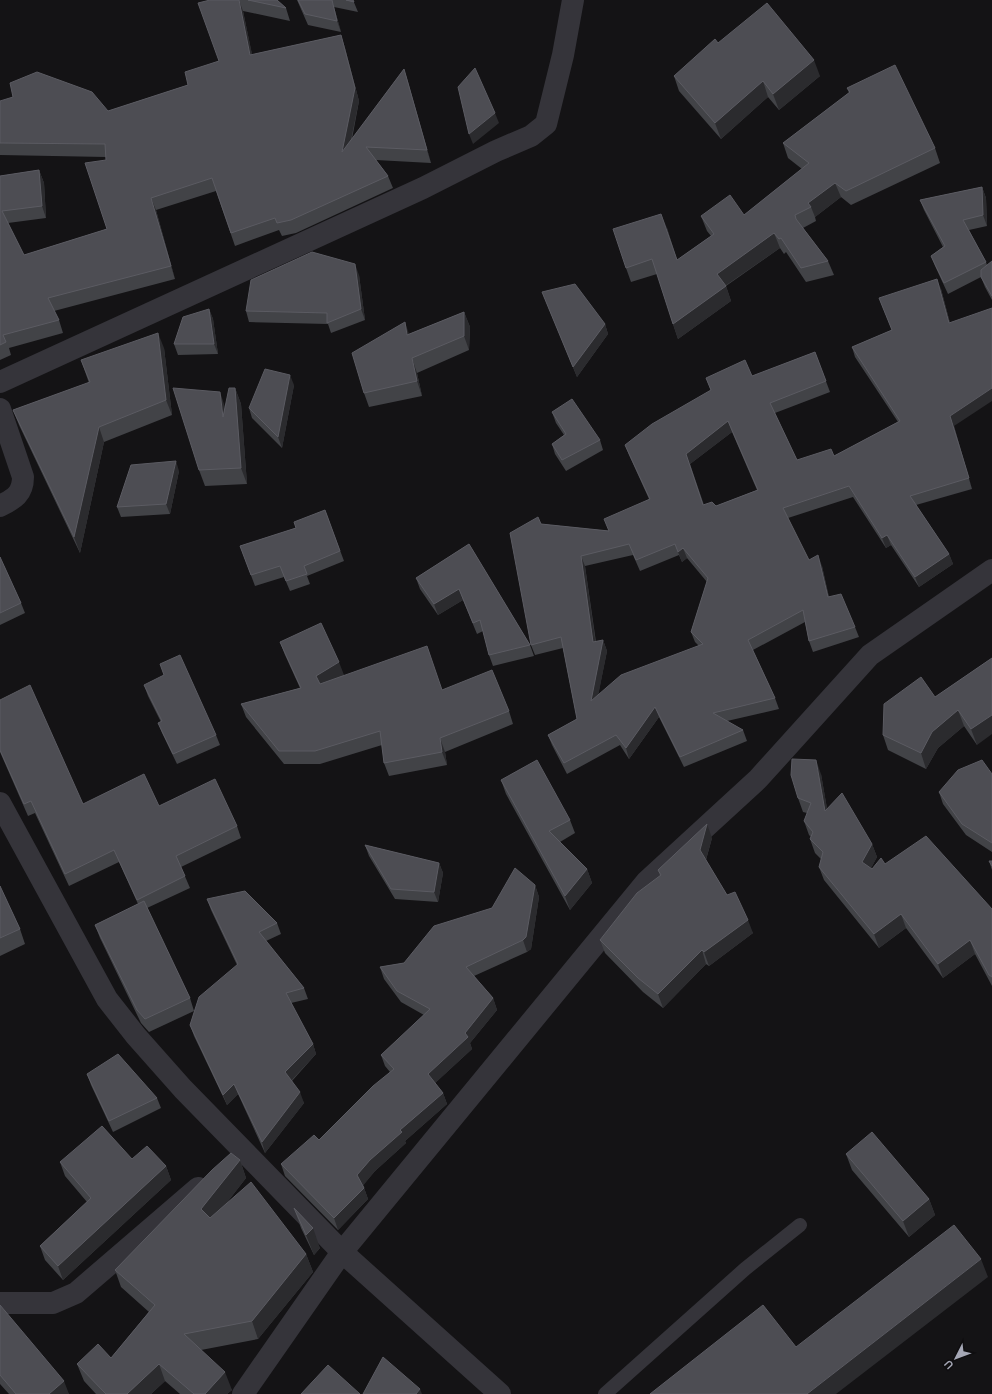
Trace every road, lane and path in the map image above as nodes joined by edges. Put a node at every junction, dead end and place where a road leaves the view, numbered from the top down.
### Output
1 (575, 1) edge
2 (0, 382) edge
3 (0, 409) edge
4 (0, 506) edge
5 (992, 570) edge
6 (0, 803) edge
7 (7, 834) edge
8 (243, 1149) junction
9 (800, 1225) dead end
10 (342, 1252) junction
11 (0, 1303) edge
12 (243, 1394) edge
13 (500, 1394) edge
14 (606, 1394) edge

1 - 2 street
3 - 4 street
5 - 10 street
6 - 7 street
7 - 8 street
8 - 10 street
8 - 11 street
9 - 14 lane
10 - 12 street
10 - 13 street

